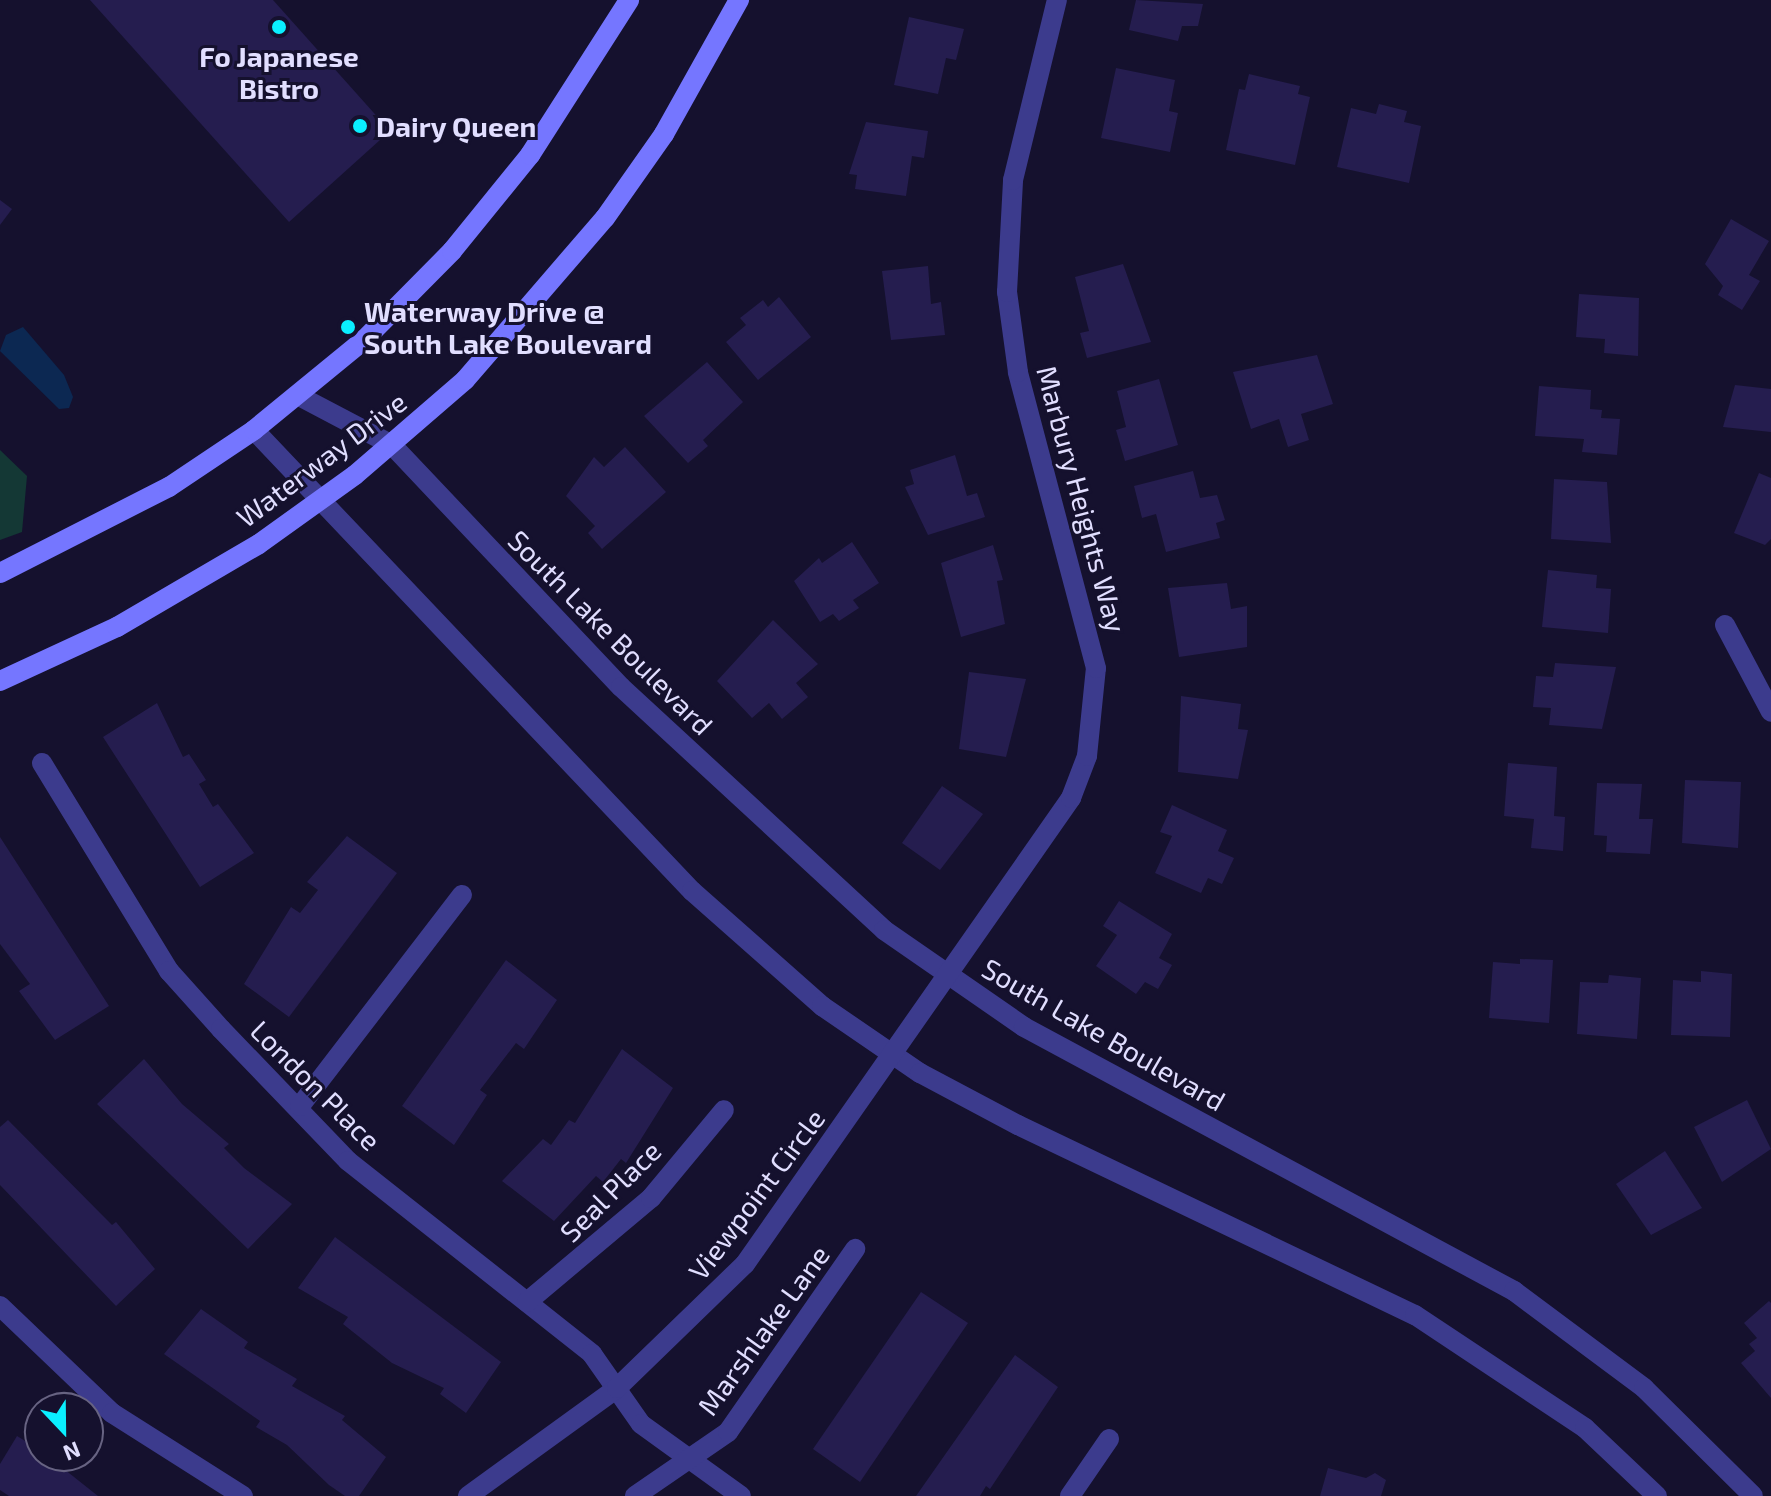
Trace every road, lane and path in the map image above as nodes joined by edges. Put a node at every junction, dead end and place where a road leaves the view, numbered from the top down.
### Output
1 (629, 0) edge
2 (739, 0) edge
3 (1057, 0) edge
4 (299, 396) junction
5 (254, 430) junction
6 (392, 445) junction
7 (324, 498) junction
8 (0, 573) edge
9 (1725, 625) dead end
10 (0, 681) edge
11 (1771, 712) edge
12 (42, 763) dead end
13 (462, 895) dead end
14 (947, 976) junction
15 (891, 1055) junction
16 (300, 1106) junction
17 (724, 1110) dead end
18 (855, 1249) dead end
19 (527, 1302) junction
20 (0, 1306) edge
21 (617, 1388) junction
22 (1109, 1439) dead end
23 (692, 1461) junction
24 (243, 1496) edge
25 (468, 1496) edge
26 (635, 1496) edge
27 (741, 1496) edge
28 (1070, 1496) edge
29 (1657, 1496) edge
30 (1753, 1496) edge

1 - 4 street
2 - 6 street, Waterway Drive
3 - 14 street, Marbury Heights Way
4 - 5 street
4 - 6 street, South Lake Boulevard
5 - 7 street
5 - 8 street
6 - 7 street, Waterway Drive
6 - 14 street, South Lake Boulevard
7 - 10 street, Waterway Drive
7 - 15 street
9 - 11 street
12 - 16 street, London Place
13 - 16 street
14 - 15 street, Marbury Heights Way
14 - 30 street, South Lake Boulevard
15 - 21 street, Viewpoint Circle
15 - 29 street
16 - 19 street, London Place
17 - 19 street, Seal Place
18 - 23 street, Marshlake Lane
19 - 21 street, London Place
20 - 24 street
21 - 23 street
21 - 25 street, Viewpoint Circle
22 - 28 street
23 - 26 street, Marshlake Lane
23 - 27 street

